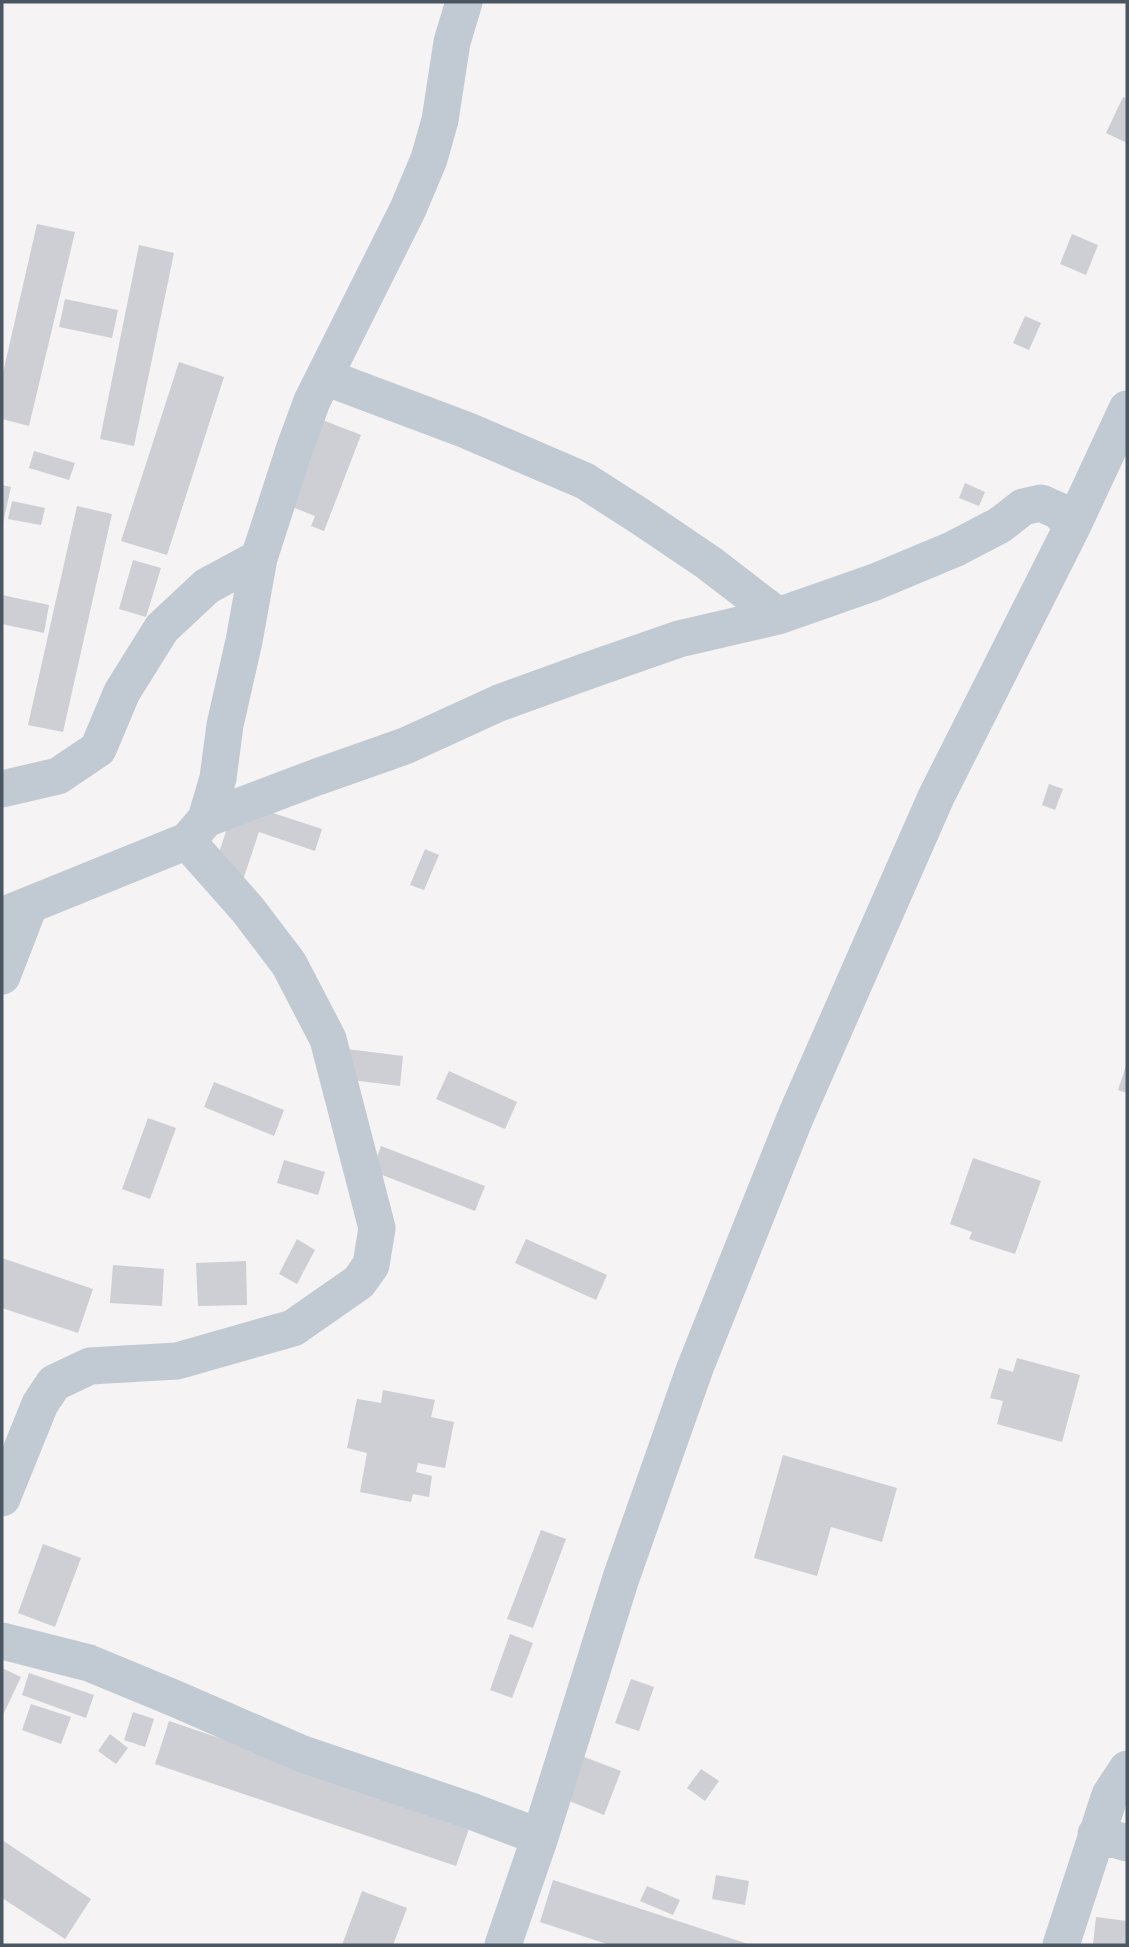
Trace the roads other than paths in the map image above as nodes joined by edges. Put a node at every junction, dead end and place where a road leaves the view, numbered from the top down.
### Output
1 (441, 2) edge
2 (464, 2) edge
3 (452, 42) junction
4 (325, 377) junction
5 (1127, 410) edge
6 (1072, 527) junction
7 (259, 558) junction
8 (778, 616) junction
9 (2, 789) edge
10 (196, 830) junction
11 (15, 911) edge
12 (2, 975) edge
13 (2, 1498) edge
14 (2, 1641) edge
15 (1127, 1769) edge
16 (540, 1837) junction
17 (1111, 1838) edge
18 (503, 1945) edge
19 (1061, 1945) edge

1 - 3 street
2 - 3 street
3 - 4 street
4 - 7 street
4 - 8 street
5 - 6 street
6 - 8 street
6 - 16 street
7 - 9 street
7 - 10 street
8 - 10 street
10 - 11 street
10 - 13 street
11 - 12 street
14 - 16 street
15 - 17 street
16 - 18 street
17 - 19 street

